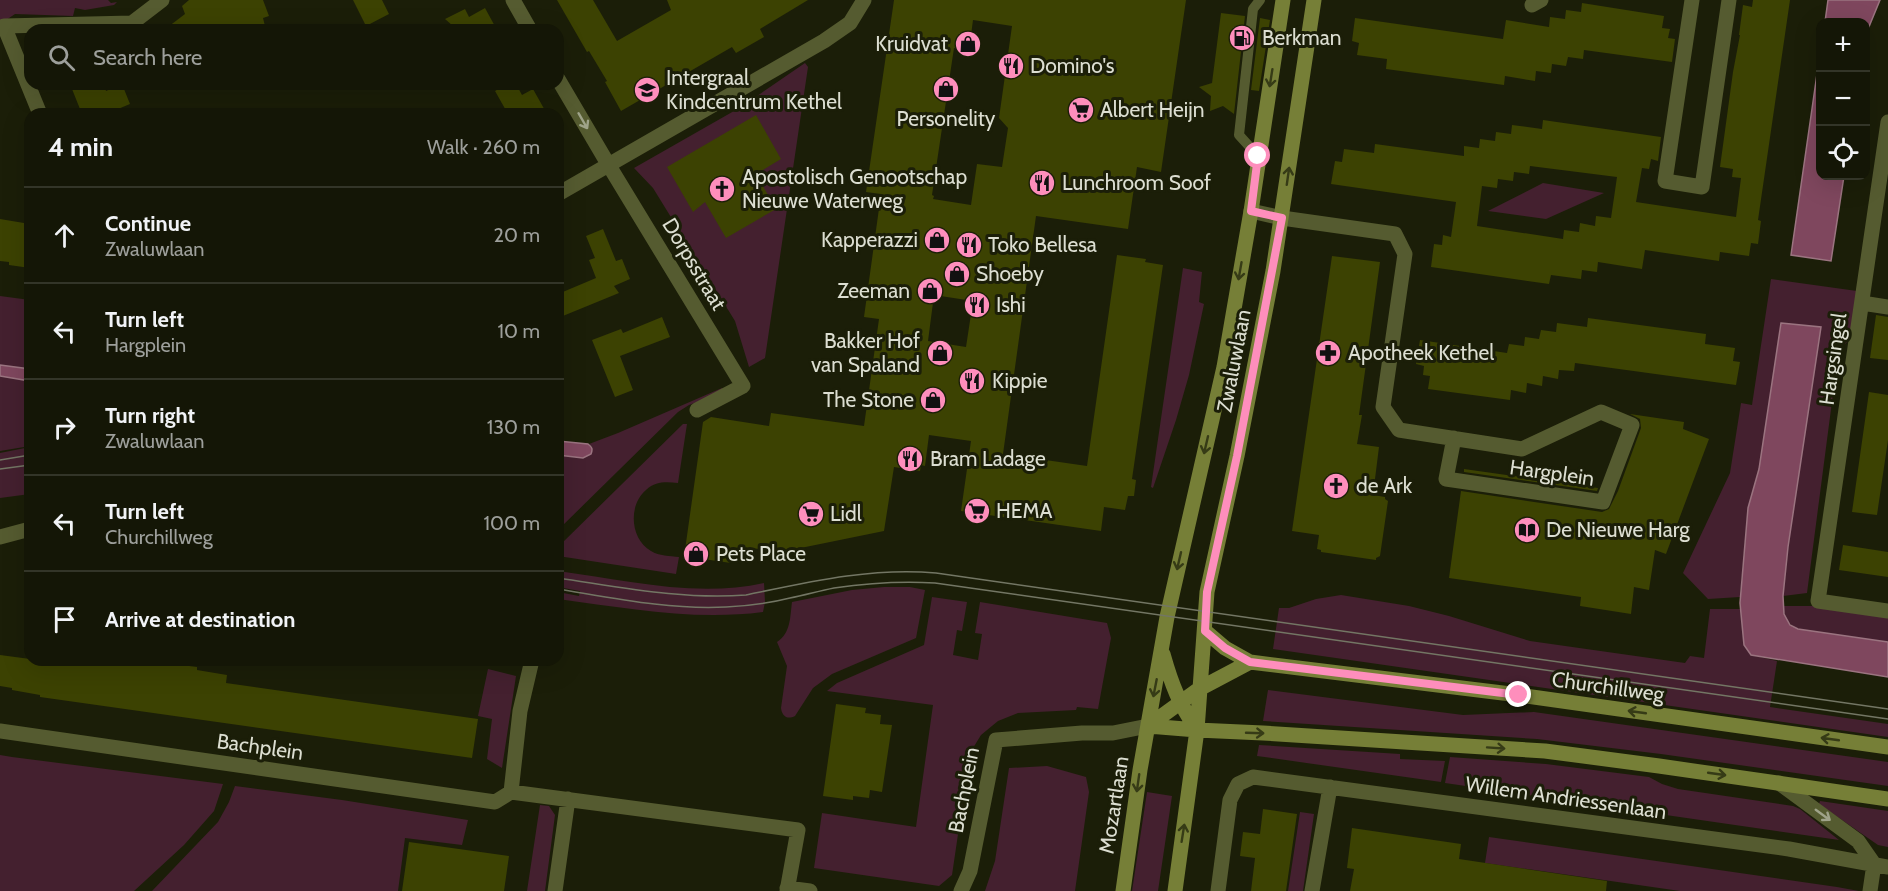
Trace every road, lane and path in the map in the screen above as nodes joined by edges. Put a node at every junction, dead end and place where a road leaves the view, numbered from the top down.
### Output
1 (162, 0) edge
2 (513, 0) edge
3 (864, 0) edge
4 (1283, 0) edge
5 (1314, 0) edge
6 (1692, 0) edge
7 (1729, 0) edge
8 (1254, 3) edge
9 (89, 24) edge
10 (527, 24) edge
11 (24, 26) edge
12 (24, 75) edge
13 (564, 89) edge
14 (30, 90) edge
15 (38, 108) edge
16 (1888, 122) edge
17 (1258, 156) junction
18 (608, 164) junction
19 (564, 190) edge
20 (1251, 211) junction
21 (1282, 218) junction
22 (1862, 303) junction
23 (1888, 307) edge
24 (697, 410) dead end
25 (1454, 438) junction
26 (24, 531) edge
27 (0, 537) edge
28 (1888, 611) edge
29 (1205, 631) junction
30 (1162, 651) junction
31 (1250, 662) junction
32 (531, 666) edge
33 (1199, 688) junction
34 (1179, 703) junction
35 (1148, 726) junction
36 (1197, 730) junction
37 (0, 732) edge
38 (1888, 747) edge
39 (1779, 783) junction
40 (1330, 787) junction
41 (511, 792) junction
42 (568, 799) junction
43 (1888, 799) edge
44 (1881, 866) edge
45 (787, 890) edge
46 (555, 891) edge
47 (810, 891) edge
48 (961, 891) edge
49 (1123, 891) edge
50 (1175, 891) edge
51 (1218, 891) edge
52 (1312, 891) edge
53 (1870, 891) edge

1 - 9 street
2 - 10 street
3 - 18 street
4 -> 17 main road, Zwaluwlaan
21 -> 5 main road, Zwaluwlaan
6 - 7 street
8 - 17 lane
11 - 12 street
13 -> 18 street, Dorpsstraat
14 - 15 street
16 - 22 street, Hargsingel
17 - 20 main road, Zwaluwlaan
18 - 19 street
18 - 24 street, Dorpsstraat
20 - 21 street, Hargplein
20 -> 30 main road, Zwaluwlaan
21 - 25 street, Hargplein
21 - 29 main road, Zwaluwlaan
22 - 23 street
22 - 28 street, Hargsingel
25 - 25 street, Hargplein
26 - 27 street
29 - 31 main road, Churchillweg
29 - 33 main road, Zwaluwlaan
30 - 34 main road
30 -> 35 main road, Zwaluwlaan
31 - 33 main road
38 -> 31 main road, Churchillweg
32 - 41 street
33 - 34 main road
33 - 36 main road, Zwaluwlaan
34 - 35 main road
34 - 36 main road
35 - 36 main road
35 - 48 street, Bachplein
35 -> 49 main road, Mozartlaan
36 -> 39 main road
50 -> 36 main road
37 - 41 street, Bachplein
39 - 43 main road
39 -> 44 street
40 - 44 street, Willem Andriessenlaan
40 - 51 street, Willem Andriessenlaan
40 - 52 street
41 - 42 street, Bachplein
42 - 45 street, Bachplein
42 - 46 street
44 - 53 street
45 - 47 street, Bachplein

